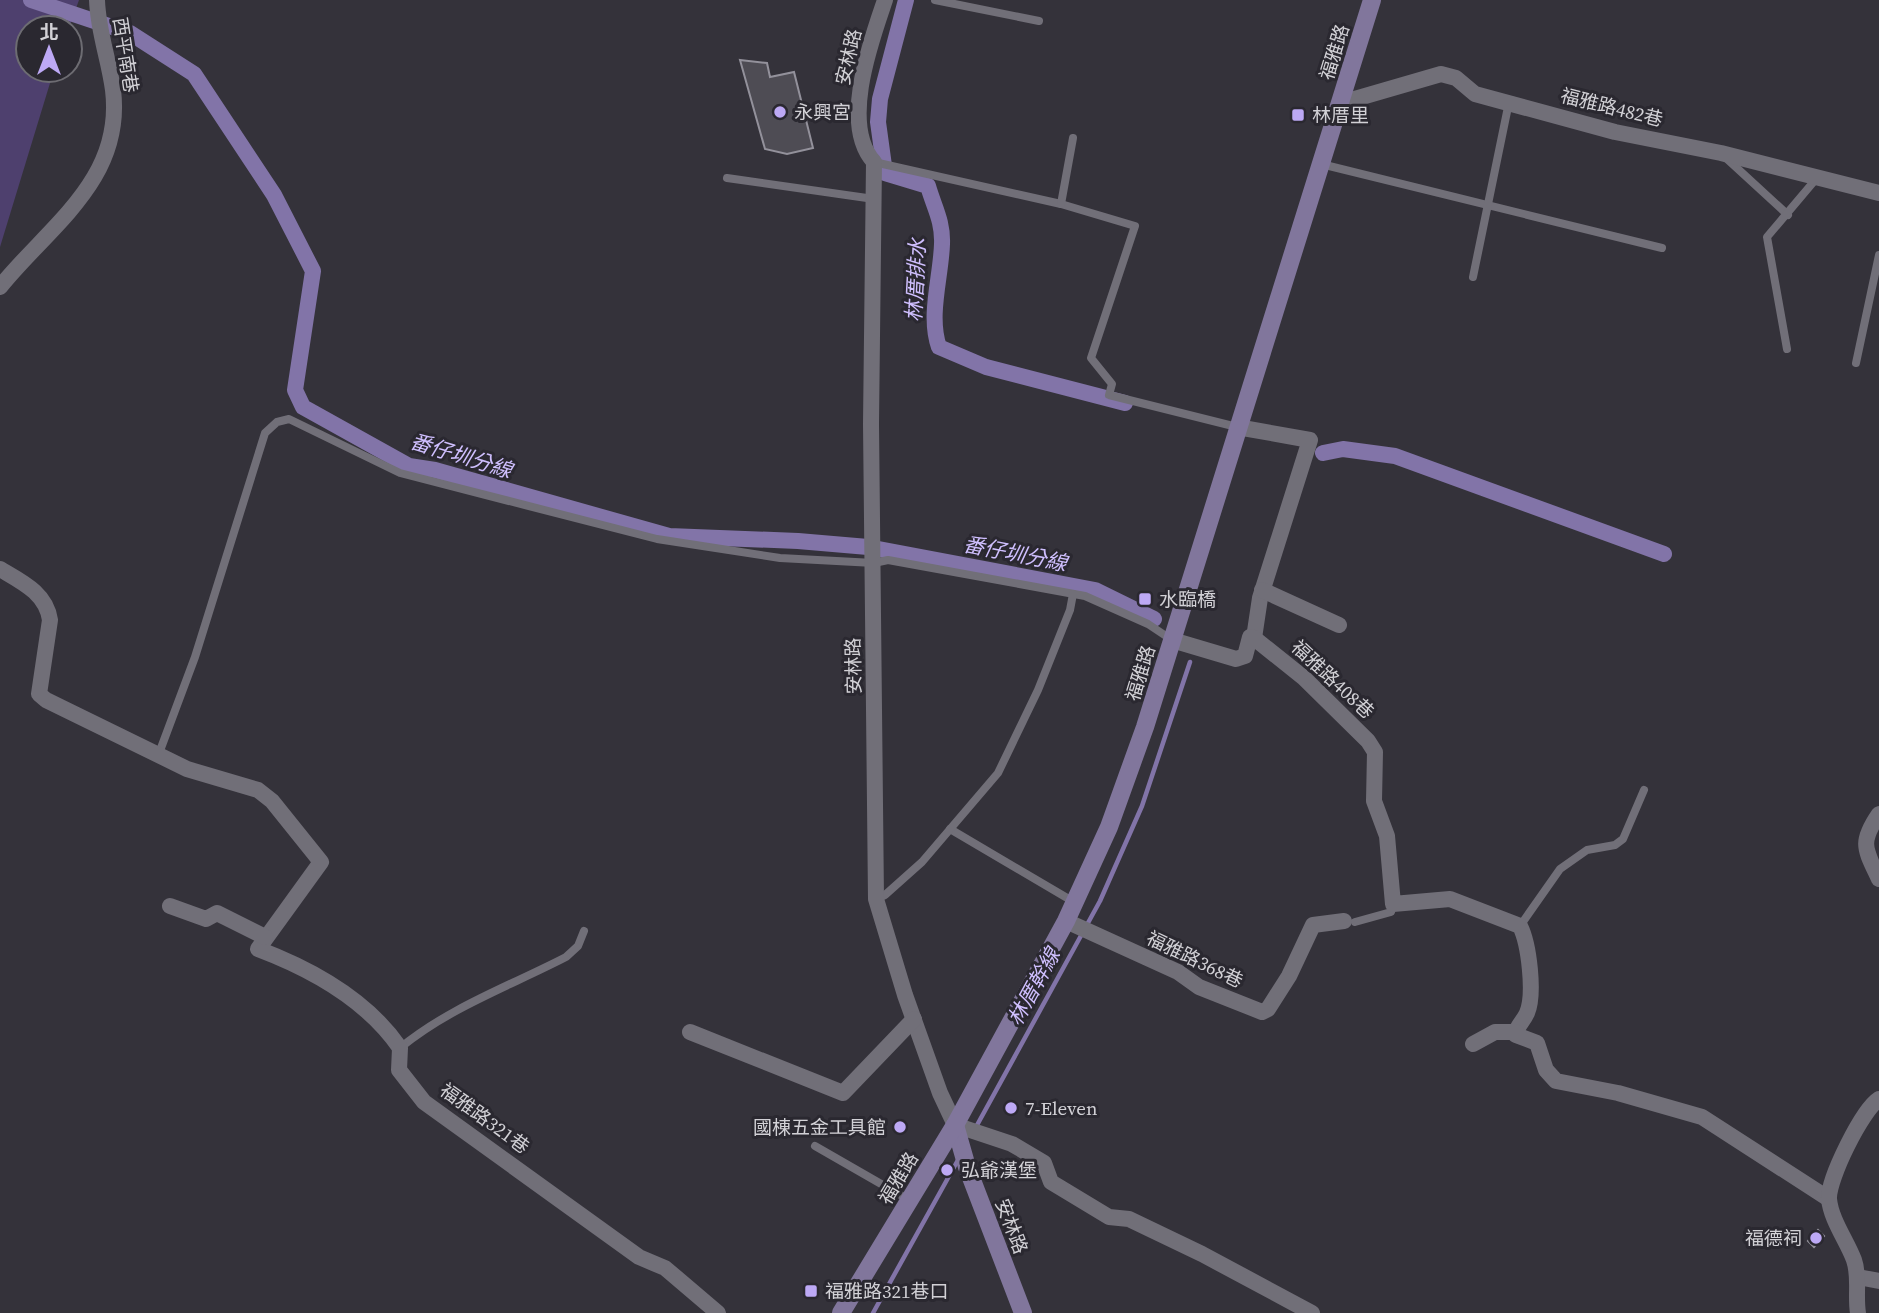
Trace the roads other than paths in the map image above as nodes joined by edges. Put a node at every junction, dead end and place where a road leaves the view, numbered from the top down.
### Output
1 (97, 0) edge
2 (885, 0) edge
3 (935, 0) edge
4 (1372, 0) edge
5 (1039, 21) dead end
6 (1509, 102) junction
7 (1341, 103) junction
8 (1073, 138) dead end
9 (1721, 153) junction
10 (874, 162) junction
11 (1321, 164) junction
12 (727, 178) dead end
13 (1816, 179) junction
14 (1879, 193) edge
15 (874, 199) junction
16 (1061, 204) junction
17 (1488, 207) junction
18 (1788, 215) junction
19 (1662, 248) dead end
20 (1879, 255) edge
21 (1877, 270) edge
22 (1473, 276) dead end
23 (0, 287) edge
24 (1787, 349) dead end
25 (1856, 363) dead end
26 (1237, 427) junction
27 (873, 560) junction
28 (0, 569) edge
29 (1262, 590) junction
30 (1073, 594) junction
31 (1339, 625) dead end
32 (1254, 639) junction
33 (1172, 640) junction
34 (158, 756) junction
35 (1644, 790) dead end
36 (1879, 814) edge
37 (950, 830) junction
38 (1879, 879) edge
39 (876, 899) junction
40 (1074, 902) junction
41 (1393, 904) junction
42 (170, 906) dead end
43 (1350, 922) joint
44 (1070, 923) junction
45 (1520, 926) junction
46 (584, 931) dead end
47 (265, 937) junction
48 (914, 1018) junction
49 (690, 1032) dead end
50 (1516, 1032) junction
51 (1473, 1044) dead end
52 (400, 1048) junction
53 (1879, 1099) edge
54 (959, 1131) junction
55 (815, 1146) dead end
56 (1829, 1199) junction
57 (909, 1200) junction
58 (1858, 1277) junction
59 (1879, 1281) edge
60 (718, 1313) edge
61 (841, 1313) edge
62 (1023, 1313) edge
63 (1312, 1313) edge
64 (1858, 1313) edge

1 - 23 street, 西平南巷
2 - 10 street, 安林路
3 - 5 lane
4 - 7 main road, 福雅路
6 - 7 street, 福雅路482巷
6 - 9 street, 福雅路482巷
6 - 17 lane
7 - 11 main road, 福雅路
8 - 16 lane
9 - 13 street, 福雅路482巷
9 - 18 lane
10 - 15 street, 安林路
10 - 16 lane
11 - 17 lane
11 - 26 main road, 福雅路
12 - 15 lane
13 - 14 street, 福雅路482巷
13 - 18 lane
15 - 27 street, 安林路
16 - 26 lane
17 - 19 lane
17 - 22 lane
18 - 24 lane
20 - 21 lane
21 - 25 lane
26 - 29 street
26 - 33 main road, 福雅路
27 - 30 lane
27 - 34 lane
27 - 39 street, 安林路
28 - 34 street
29 - 31 street
29 - 32 street
30 - 33 lane
30 - 37 lane
32 - 33 street
32 - 41 street, 福雅路408巷
33 - 40 main road, 福雅路
34 - 47 street
35 - 45 lane
36 - 38 street
37 - 39 lane
37 - 40 lane
39 - 48 street, 安林路
40 - 44 main road, 福雅路
41 - 43 lane
41 - 45 street
42 - 47 street
43 - 44 street, 福雅路368巷
44 - 54 main road, 福雅路
45 - 50 street
46 - 52 lane
47 - 52 street, 福雅路321巷
48 - 49 street
48 - 54 street, 安林路
50 - 51 street
50 - 56 street
52 - 60 street, 福雅路321巷
53 - 56 street
54 - 57 main road, 福雅路
54 - 62 main road, 安林路
54 - 63 street
55 - 57 lane
56 - 58 street
57 - 61 main road, 福雅路
58 - 59 street
58 - 64 street

